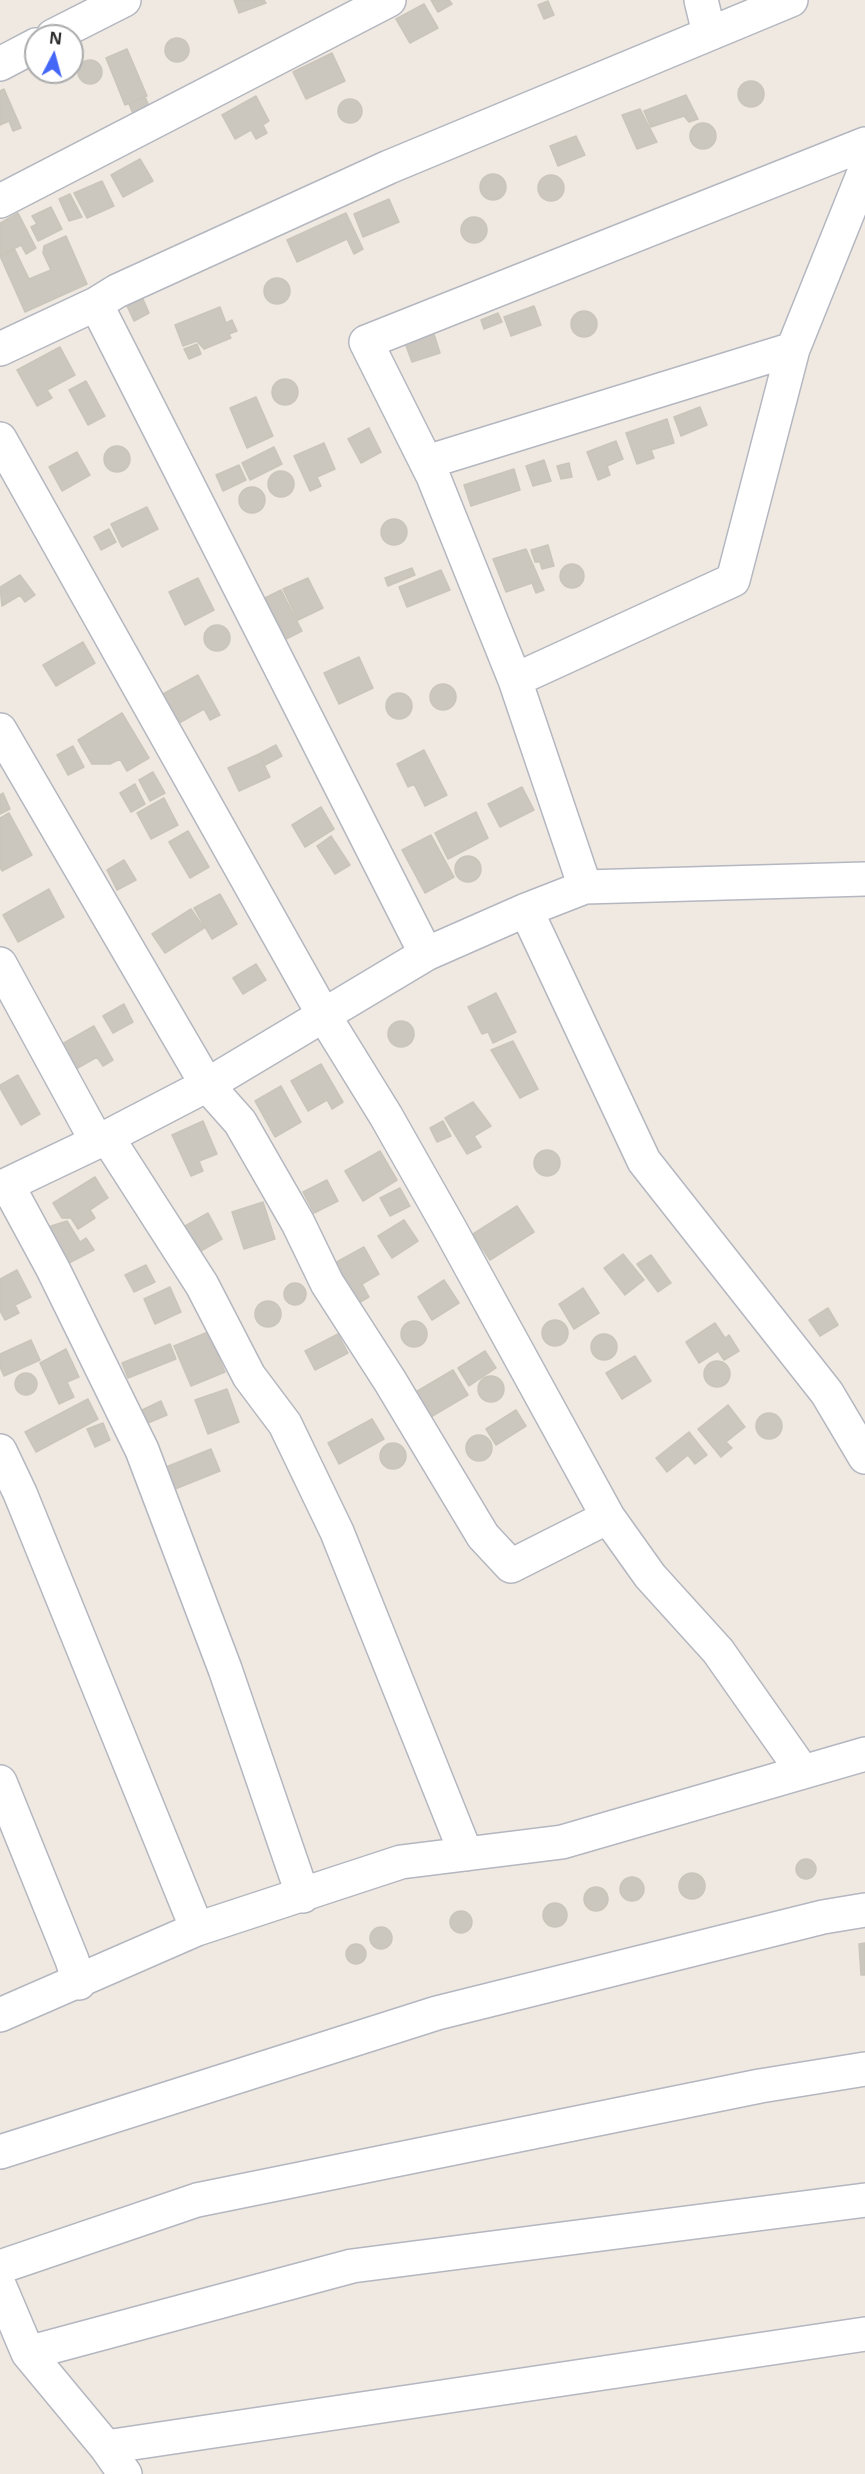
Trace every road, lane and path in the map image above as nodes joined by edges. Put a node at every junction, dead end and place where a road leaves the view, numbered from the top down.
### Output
1 (124, 0) edge
2 (389, 0) edge
3 (701, 0) edge
4 (791, 0) edge
5 (77, 24) edge
6 (709, 33) junction
7 (24, 51) edge
8 (0, 64) edge
9 (865, 144) edge
10 (865, 170) edge
11 (0, 201) edge
12 (96, 304) junction
13 (794, 349) junction
14 (0, 350) edge
15 (0, 439) edge
16 (427, 462) junction
17 (514, 680) junction
18 (0, 729) edge
19 (865, 879) edge
20 (585, 887) junction
21 (526, 910) junction
22 (426, 954) junction
23 (0, 964) edge
24 (323, 1014) junction
25 (207, 1085) junction
26 (101, 1139) junction
27 (4, 1187) edge
28 (0, 1451) edge
29 (865, 1457) edge
30 (608, 1517) junction
31 (865, 1754) edge
32 (802, 1772) junction
33 (0, 1782) edge
34 (466, 1854) junction
35 (303, 1896) junction
36 (865, 1910) edge
37 (196, 1929) junction
38 (79, 1983) junction
39 (0, 2015) edge
40 (865, 2069) edge
41 (0, 2152) edge
42 (865, 2200) edge
43 (0, 2267) edge
44 (0, 2287) edge
45 (865, 2334) edge
46 (28, 2353) junction
47 (106, 2447) junction
48 (125, 2474) edge

1 - 5 street
2 - 11 street
3 - 6 street
4 - 6 street
6 - 12 street
7 - 8 street
9 - 16 street
10 - 13 street
12 - 14 street
12 - 22 street
13 - 16 street
13 - 17 street
15 - 24 street
16 - 17 street
17 - 20 street
18 - 25 street
19 - 20 street
20 - 21 street
21 - 22 street
21 - 29 street
22 - 24 street
23 - 26 street
24 - 25 street
24 - 30 street
25 - 26 street
25 - 30 street
26 - 27 street
26 - 34 street
27 - 35 street
28 - 37 street
30 - 32 street
31 - 32 street
32 - 34 street
33 - 38 street
34 - 35 street
35 - 37 street
36 - 41 street
37 - 38 street
38 - 39 street
40 - 43 street
42 - 46 street
44 - 46 street
45 - 47 street
46 - 47 street
47 - 48 street

